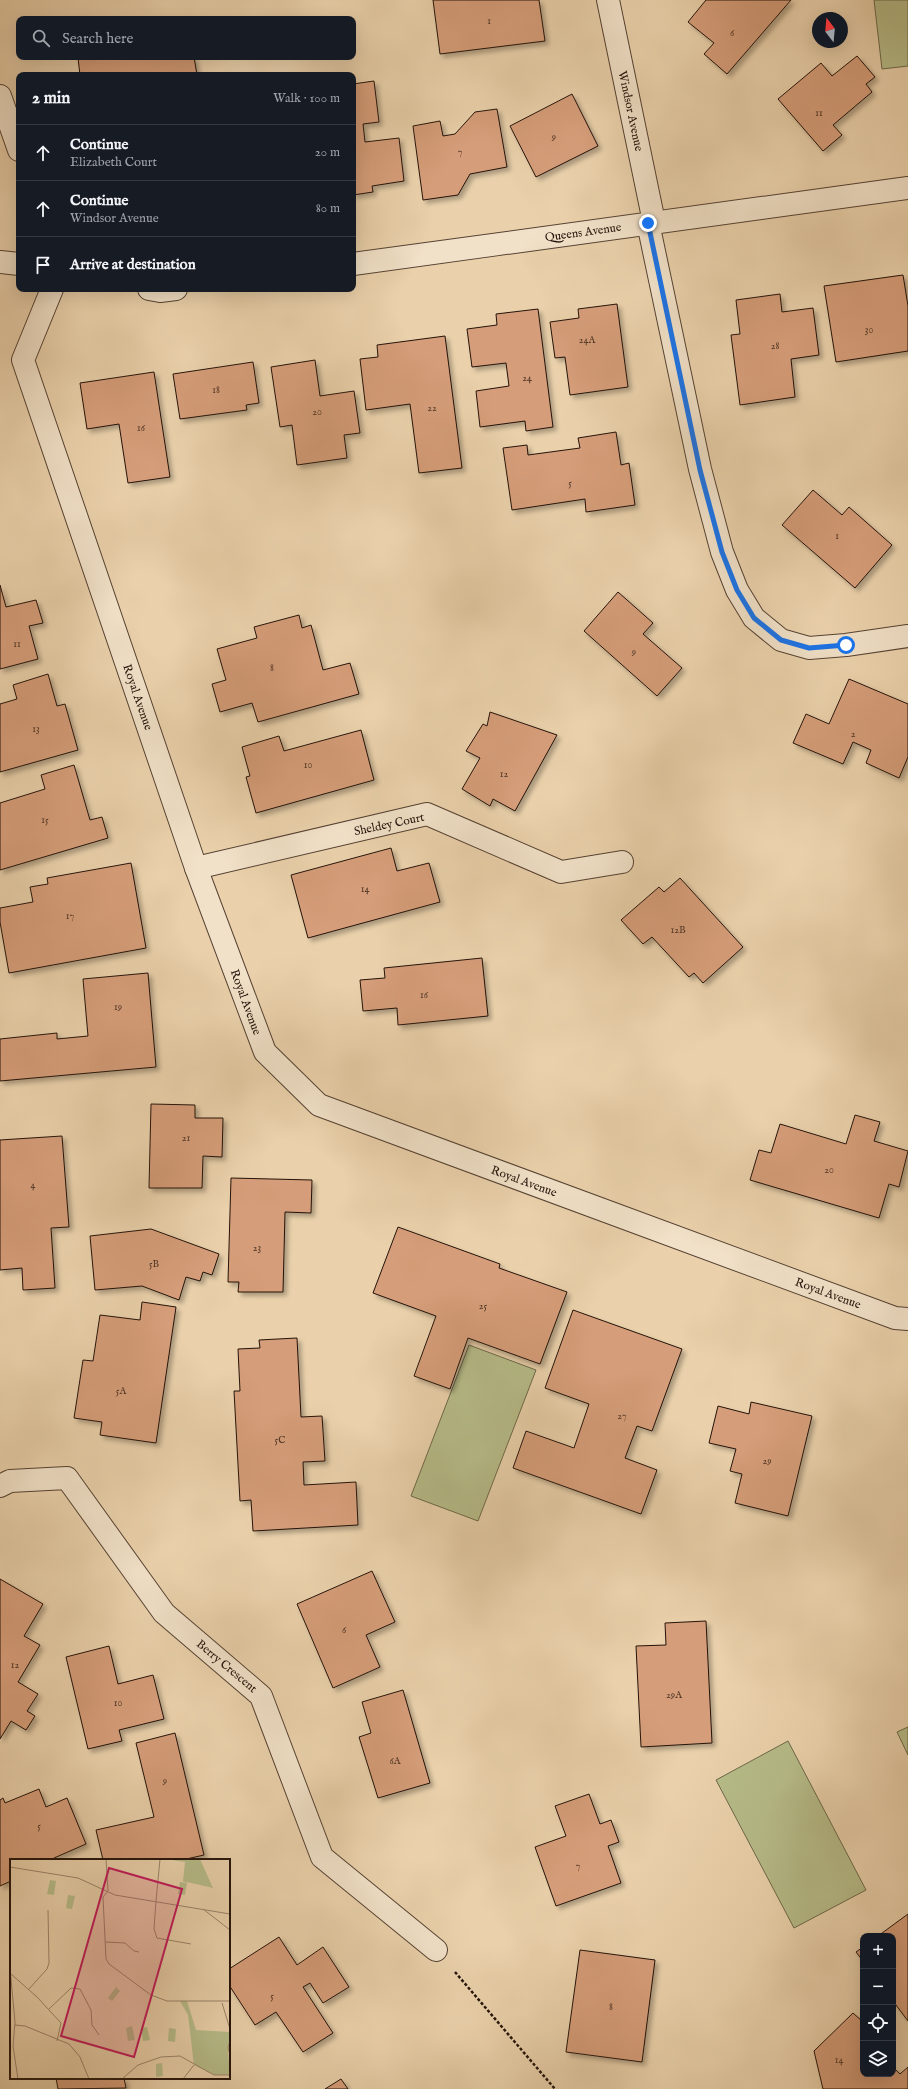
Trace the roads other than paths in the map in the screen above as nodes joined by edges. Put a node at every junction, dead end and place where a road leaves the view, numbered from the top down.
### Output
1 (608, 0) edge
2 (0, 96) edge
3 (16, 141) edge
4 (908, 188) edge
5 (651, 223) junction
6 (0, 262) edge
7 (16, 264) edge
8 (356, 264) edge
9 (51, 292) edge
10 (908, 636) edge
11 (622, 862) dead end
12 (196, 868) junction
13 (908, 1319) edge
14 (0, 1486) edge
15 (436, 1950) road end

1 - 5 street, Windsor Avenue
2 - 3 street
4 - 5 street, Queens Avenue
5 - 8 street, Queens Avenue
5 - 10 street, Windsor Avenue
6 - 7 street
9 - 12 street, Royal Avenue
11 - 12 street, Sheldey Court
12 - 13 street, Royal Avenue
14 - 15 street, Berry Crescent

